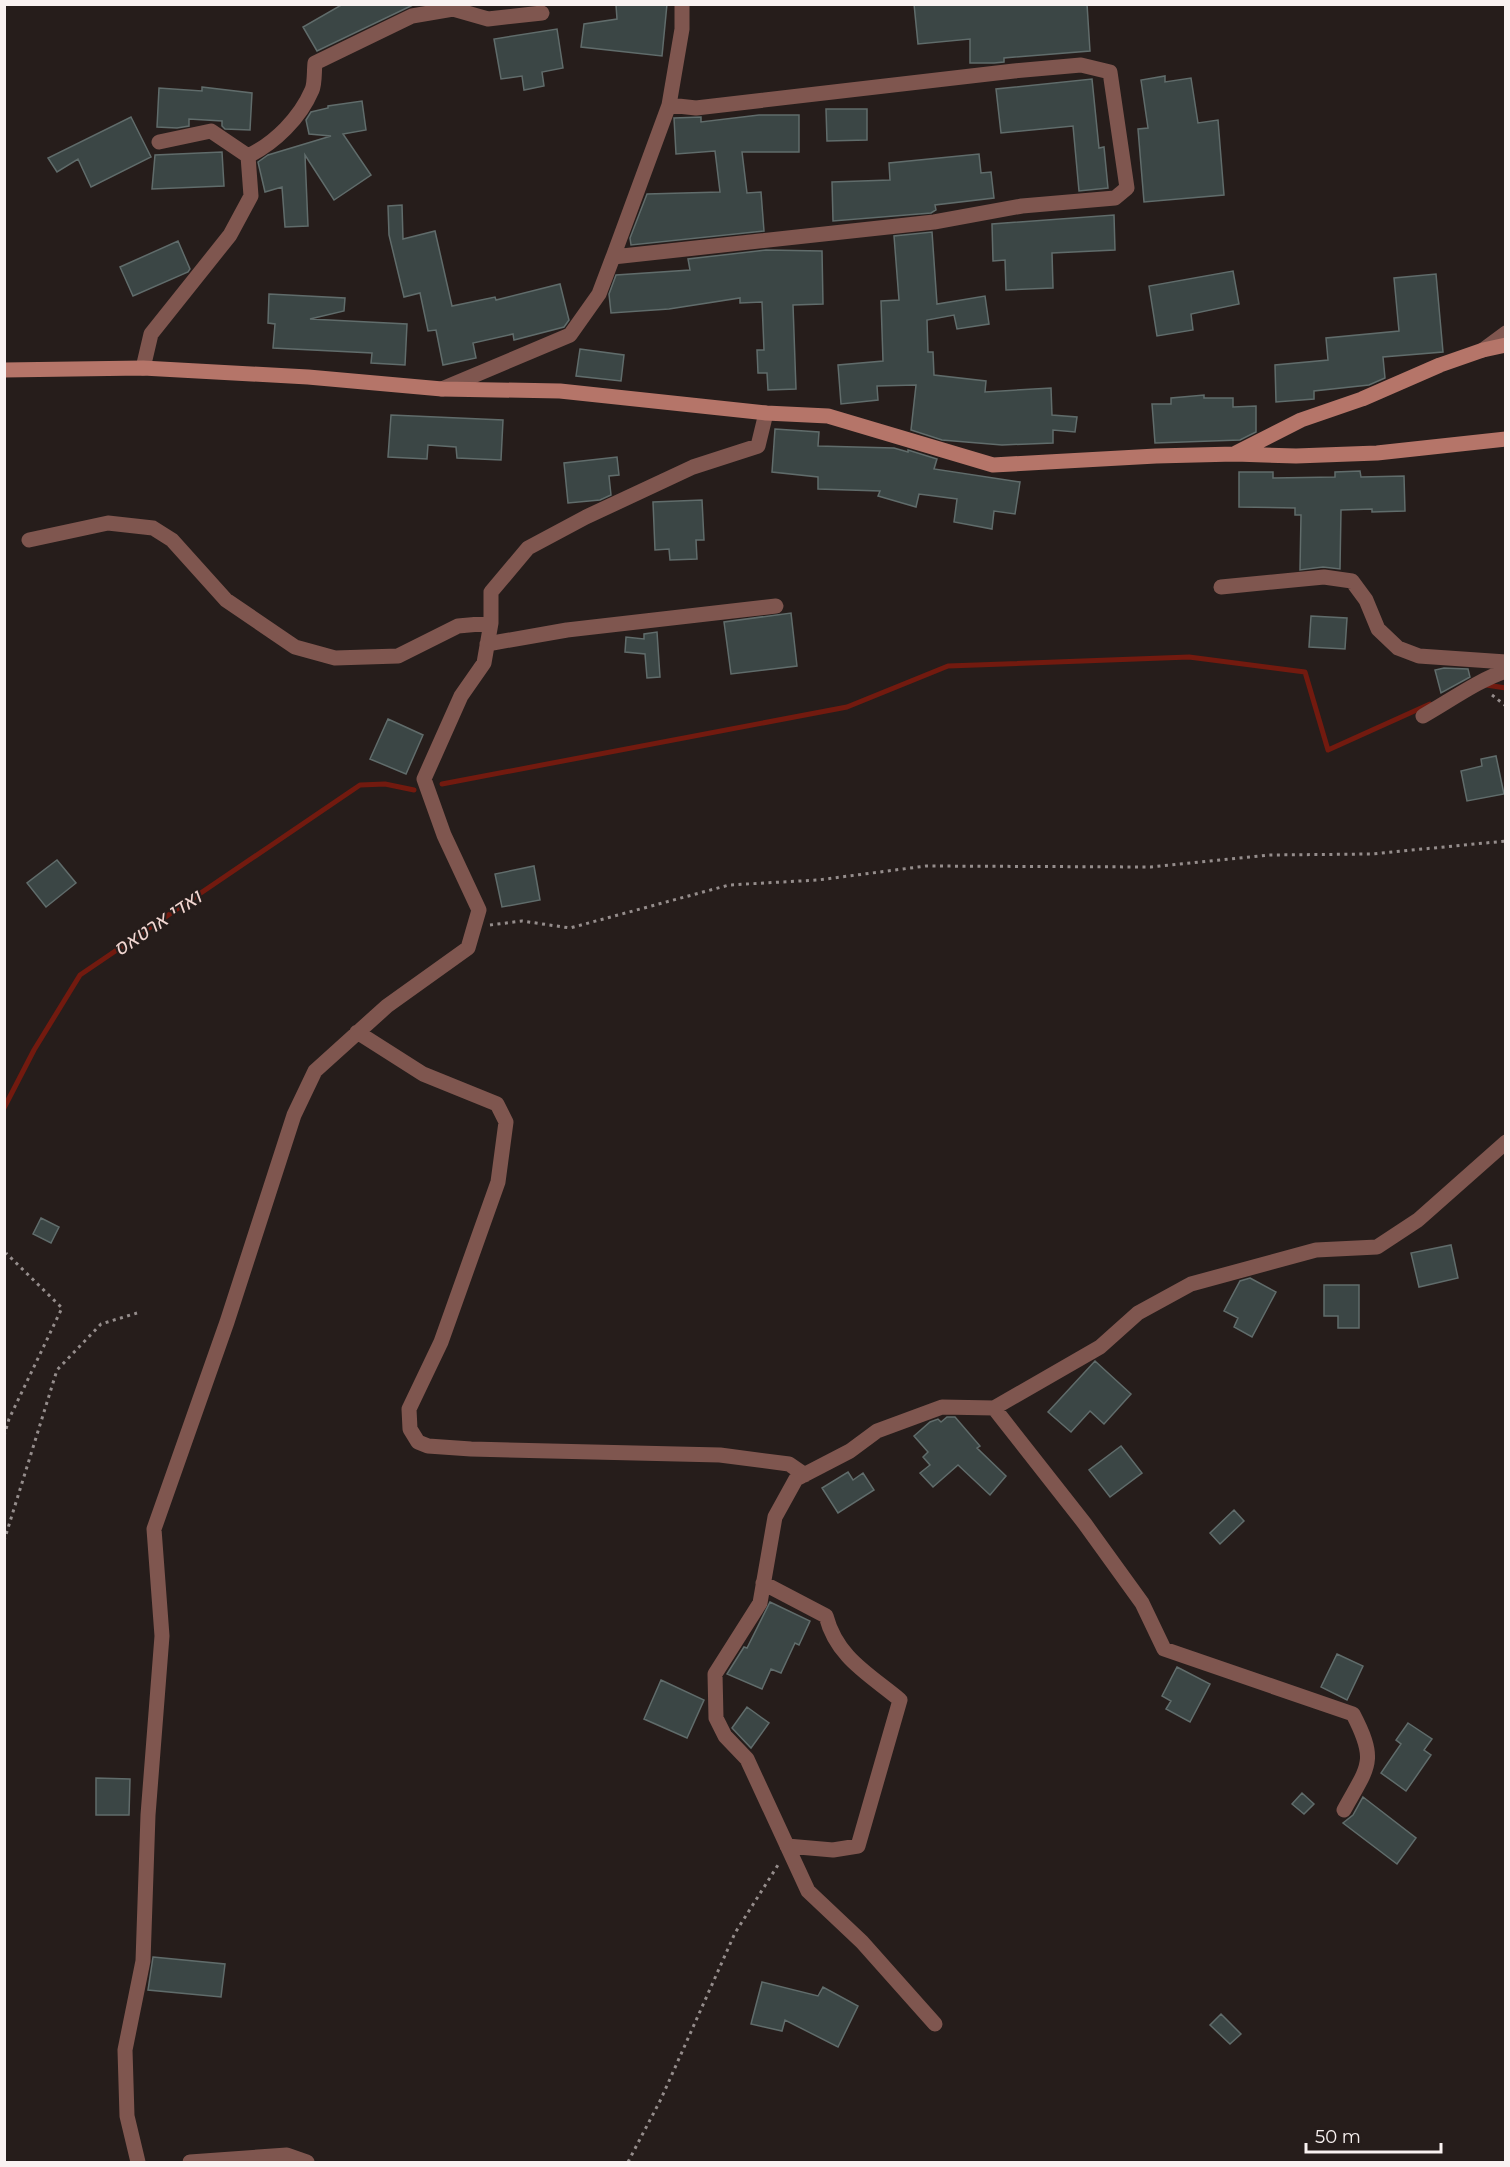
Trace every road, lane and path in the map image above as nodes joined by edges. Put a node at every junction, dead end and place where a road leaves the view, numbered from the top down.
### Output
1 (682, 4) edge
2 (542, 13) dead end
3 (669, 105) junction
4 (159, 142) dead end
5 (248, 156) junction
6 (613, 257) junction
7 (1506, 333) edge
8 (1506, 345) edge
9 (1483, 350) junction
10 (143, 368) junction
11 (4, 370) edge
12 (442, 389) junction
13 (766, 413) junction
14 (1506, 439) edge
15 (1235, 454) junction
16 (29, 540) dead end
17 (1221, 587) dead end
18 (776, 606) dead end
19 (491, 623) junction
20 (487, 644) junction
21 (1506, 662) edge
22 (1506, 671) edge
23 (1423, 716) dead end
24 (1506, 841) edge
25 (474, 927) junction
26 (357, 1032) junction
27 (1506, 1142) edge
28 (6, 1253) dead end
29 (136, 1313) dead end
30 (994, 1408) junction
31 (4, 1436) edge
32 (805, 1475) junction
33 (4, 1541) edge
34 (762, 1582) junction
35 (1344, 1810) dead end
36 (787, 1846) junction
37 (935, 2024) dead end
38 (138, 2163) edge
39 (190, 2163) edge
40 (307, 2163) edge
41 (628, 2163) edge

1 - 3 street
2 - 5 street
3 - 6 street
3 - 6 street
4 - 5 street
5 - 10 street
6 - 12 street
7 - 9 street
8 - 9 street
9 - 15 street
10 - 11 street
10 - 12 street
12 - 13 street
13 - 15 street
13 - 19 street
14 - 15 street
16 - 19 street
17 - 21 street
18 - 20 street
19 - 20 street
20 - 25 street
22 - 23 street
24 - 25 path
25 - 26 street
26 - 32 street
26 - 38 street
27 - 30 street
28 - 31 path
29 - 33 path
30 - 32 street
30 - 35 street
32 - 34 street
34 - 36 street
34 - 36 street
36 - 37 street
36 - 41 path
39 - 40 street

